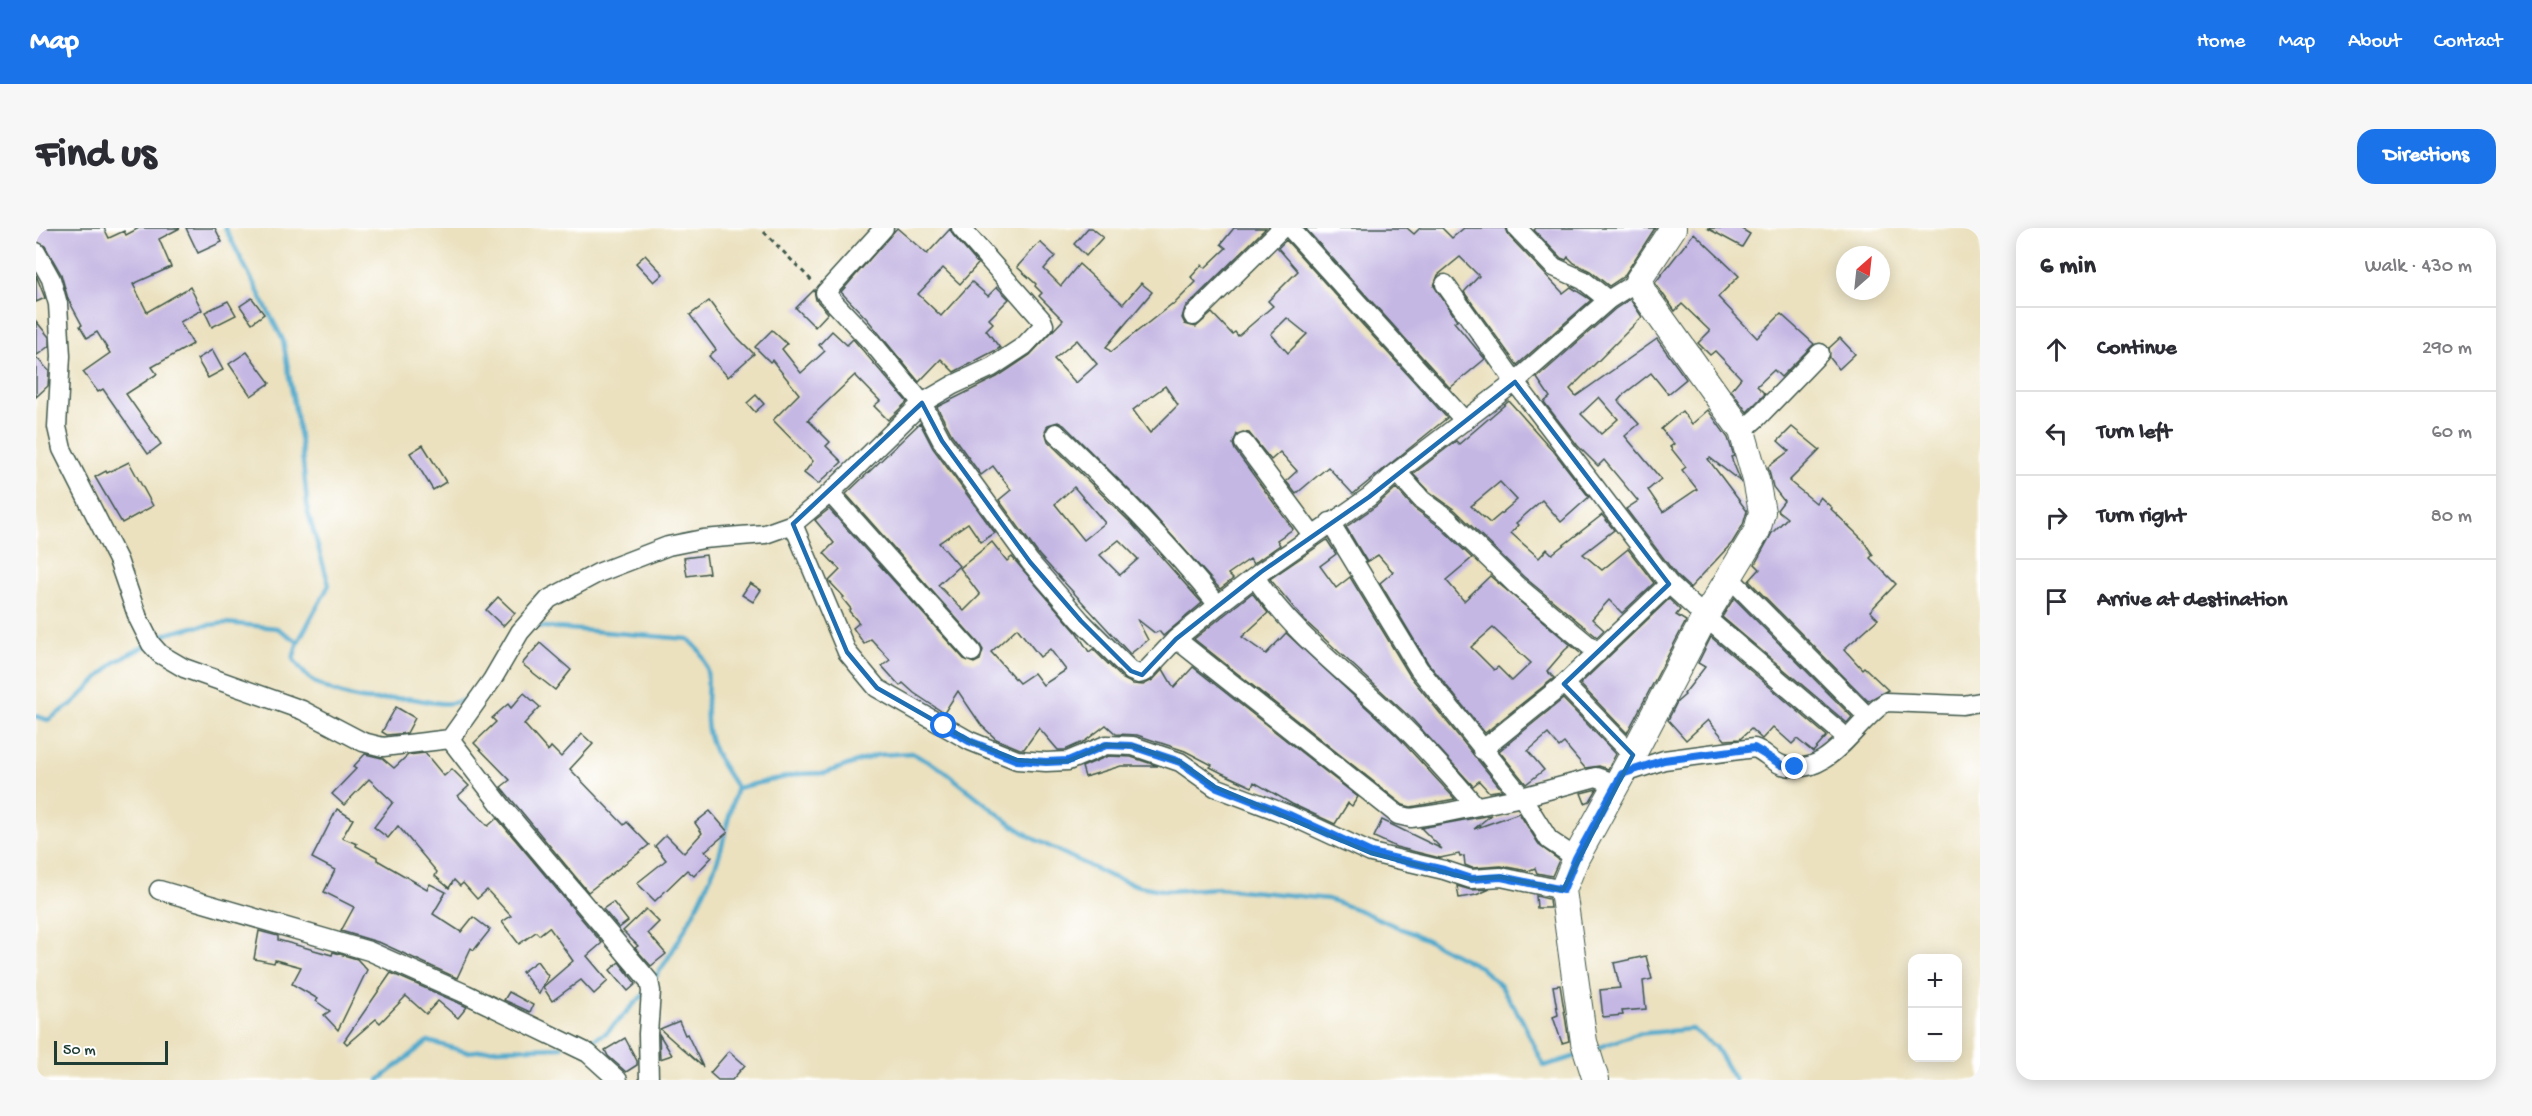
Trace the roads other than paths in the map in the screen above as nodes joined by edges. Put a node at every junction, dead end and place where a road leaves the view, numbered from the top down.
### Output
1 (884, 228) edge
2 (961, 228) edge
3 (1282, 228) edge
4 (1290, 228) edge
5 (1517, 228) edge
6 (1670, 232) edge
7 (36, 252) edge
8 (1638, 280) junction
9 (1445, 284) dead end
10 (1608, 300) junction
11 (1192, 316) dead end
12 (1820, 353) dead end
13 (1515, 382) junction
14 (922, 403) junction
15 (1465, 421) junction
16 (1742, 431) junction
17 (1056, 433) dead end
18 (1244, 442) dead end
19 (1397, 472) junction
20 (830, 493) junction
21 (1330, 522) junction
22 (793, 524) junction
23 (1313, 536) junction
24 (1255, 576) junction
25 (1730, 578) junction
26 (1669, 584) junction
27 (1218, 605) junction
28 (1705, 617) junction
29 (1176, 639) junction
30 (972, 652) dead end
31 (1598, 652) junction
32 (1564, 684) junction
33 (1980, 702) edge
34 (1868, 717) junction
35 (1847, 738) junction
36 (450, 739) junction
37 (1482, 750) junction
38 (1626, 768) junction
39 (1519, 794) junction
40 (1475, 805) junction
41 (1569, 874) junction
42 (159, 890) dead end
43 (618, 1080) edge
44 (650, 1080) edge
45 (1596, 1080) edge

1 - 14 street
2 - 14 street
3 - 11 street
4 - 15 street
5 - 10 street
6 - 8 street
7 - 36 street
8 - 10 street
8 - 16 street
9 - 13 street
10 - 13 street
12 - 16 street
13 - 15 street
13 - 26 street
14 - 20 street
14 - 29 street
15 - 19 street
16 - 25 street
17 - 27 street
18 - 23 street
19 - 21 street
19 - 31 street
20 - 22 street
20 - 30 street
21 - 23 street
21 - 37 street
22 - 36 street
22 - 41 street
23 - 24 street
24 - 27 street
24 - 40 street
25 - 28 street
25 - 34 street
26 - 28 street
26 - 31 street
27 - 29 street
28 - 35 street
28 - 38 street
29 - 40 street
31 - 32 street
32 - 37 street
32 - 38 street
33 - 34 street
34 - 35 street
35 - 38 street
36 - 44 street
37 - 39 street
38 - 39 street
38 - 41 street
39 - 40 street
39 - 41 street
41 - 45 street
42 - 43 street

